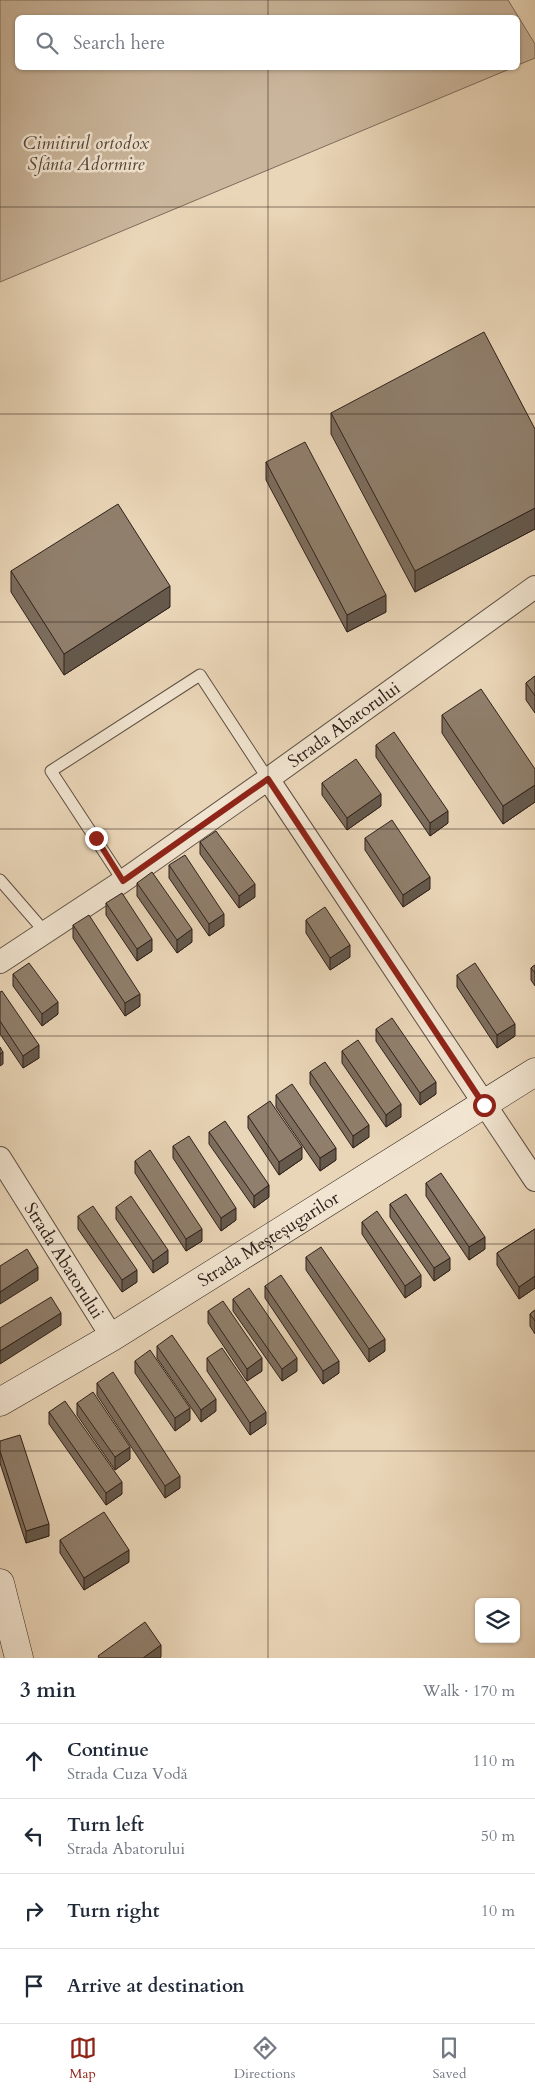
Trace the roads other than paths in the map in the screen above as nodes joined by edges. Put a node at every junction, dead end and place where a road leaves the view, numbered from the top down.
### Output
1 (535, 587) edge
2 (268, 779) junction
3 (0, 880) edge
4 (123, 881) junction
5 (45, 932) junction
6 (0, 962) edge
7 (535, 1072) edge
8 (484, 1105) junction
9 (0, 1158) edge
10 (535, 1180) edge
11 (112, 1337) junction
12 (0, 1402) edge
13 (0, 1583) edge
14 (19, 1658) edge

1 - 2 street, Strada Abatorului
2 - 4 street, Strada Abatorului
2 - 4 lane
2 - 8 street
3 - 5 lane
4 - 5 street, Strada Abatorului
5 - 6 street, Strada Abatorului
7 - 8 street, Strada Meșteșugarilor
8 - 10 street
8 - 11 street, Strada Meșteșugarilor
9 - 11 street, Strada Abatorului
11 - 12 street, Strada Meșteșugarilor
13 - 14 street

